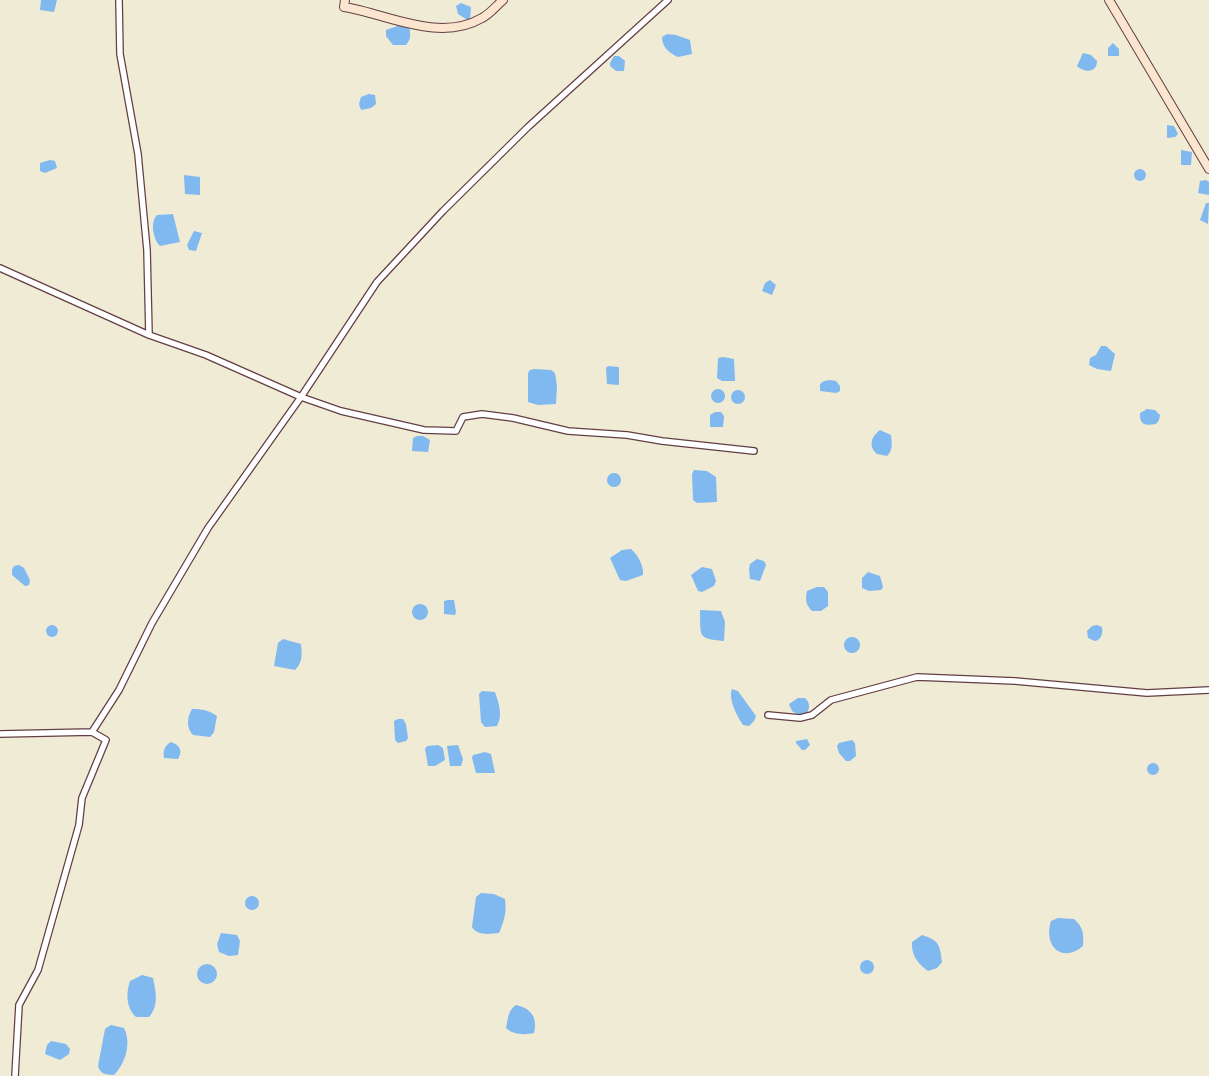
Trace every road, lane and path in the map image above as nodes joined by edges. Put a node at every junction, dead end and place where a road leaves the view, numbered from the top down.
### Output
1 (120, 0) edge
2 (345, 0) edge
3 (503, 0) edge
4 (668, 0) edge
5 (1109, 0) edge
6 (1209, 169) edge
7 (0, 268) edge
8 (149, 334) junction
9 (301, 397) junction
10 (754, 451) dead end
11 (1209, 690) edge
12 (768, 715) dead end
13 (92, 732) junction
14 (0, 734) edge
15 (15, 1076) edge

1 - 8 street
2 - 3 main road
4 - 9 street
5 - 6 main road
7 - 8 street
8 - 9 street
9 - 10 street
9 - 13 street
11 - 12 street
13 - 14 street
13 - 15 street

